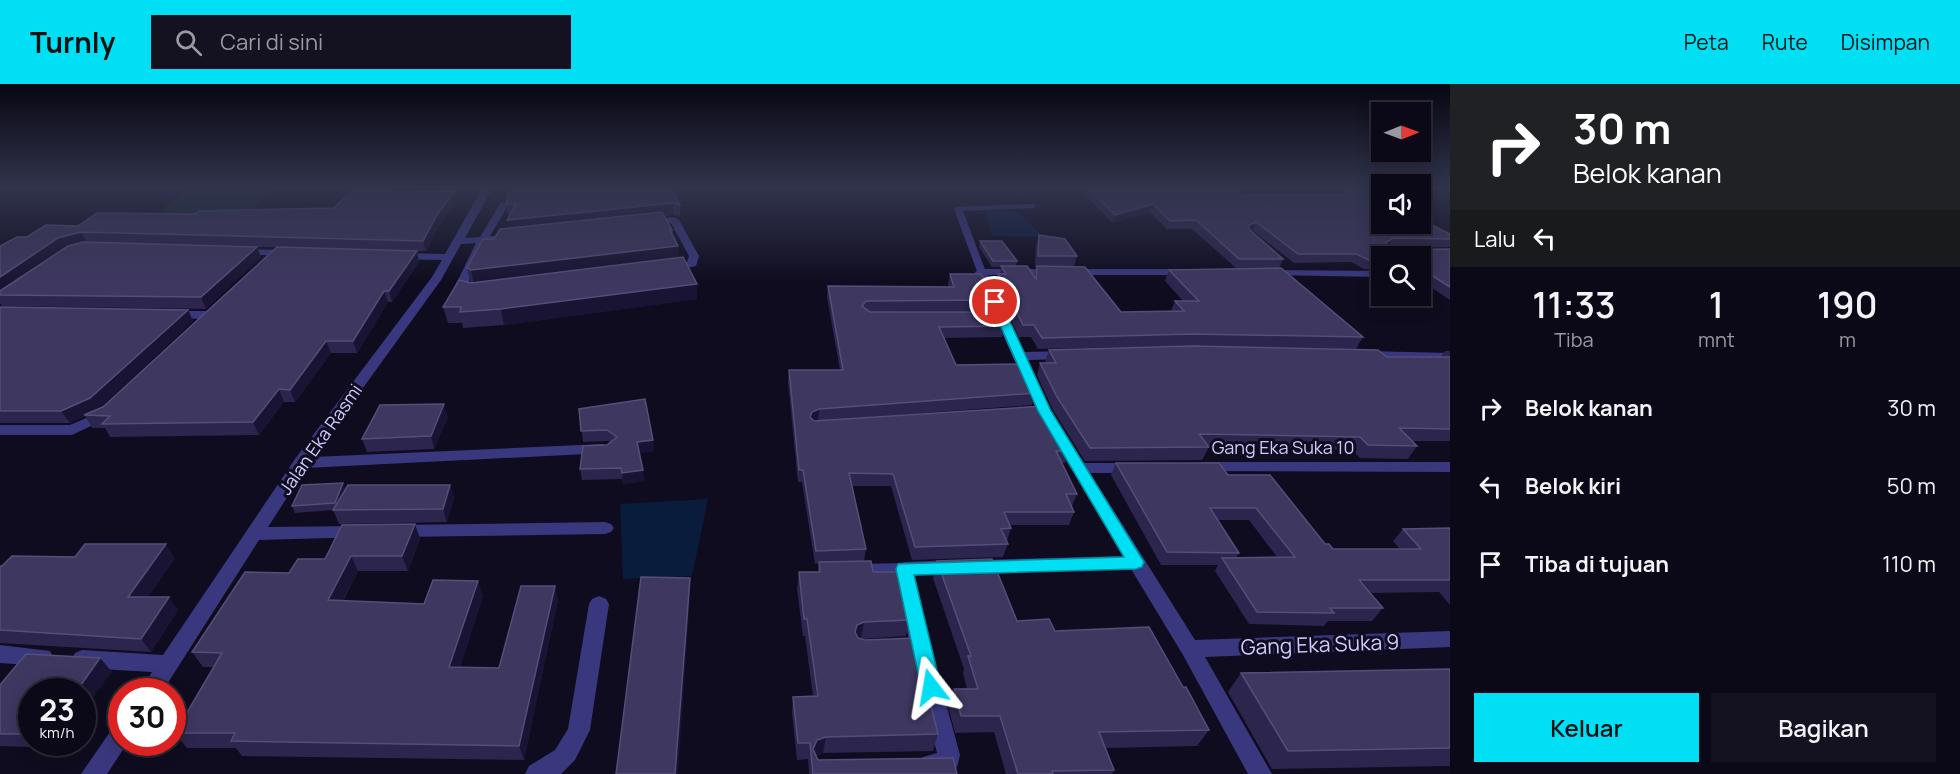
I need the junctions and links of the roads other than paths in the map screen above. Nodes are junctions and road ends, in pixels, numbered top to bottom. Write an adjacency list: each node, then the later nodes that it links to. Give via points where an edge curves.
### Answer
1 (471, 219): 7 (street, Jalan Eka Rasmi)
2 (495, 219): 6 (street)
3 (962, 219): 16 (lane)
4 (630, 225): 15 (street, via 674,220 694,256 693,261 688,266)
5 (517, 237): 6 (street)
6 (483, 240): 7 (street); 21 (street, via 461,286 466,291)
7 (460, 241): 12 (street, Jalan Eka Rasmi)
8 (229, 252): 9 (street)
9 (276, 253): 10 (street); 14 (street)
10 (300, 254)
11 (382, 256): 12 (street)
12 (450, 257): 31 (street, Jalan Eka Rasmi)
13 (1278, 258): 19 (street)
14 (260, 269)
15 (660, 270)
16 (981, 272): 17 (street); 26 (street, via 997,317)
17 (1195, 272)
18 (1251, 273): 19 (street)
19 (1295, 273): 20 (street)
20 (1371, 274)
21 (485, 291)
22 (164, 315): 23 (street, via 214,311)
23 (195, 330)
24 (1080, 354): 26 (street)
25 (1349, 354): 27 (street)
26 (1021, 356): 33 (street, via 1038,411)
27 (1450, 357)
28 (119, 403): 29 (street, via 72,430)
29 (0, 430)
30 (608, 448): 31 (street)
31 (301, 463): 37 (street, Jalan Eka Rasmi)
32 (1450, 467): 35 (street, Gang Eka Suka 10)
33 (1081, 468): 34 (street); 38 (street)
34 (1151, 468)
35 (1186, 468)
36 (605, 528): 37 (street)
37 (255, 534): 45 (street, Jalan Eka Rasmi)
38 (1136, 562): 39 (street); 43 (street)
39 (904, 569): 40 (lane); 48 (street, via 915,645 949,759 941,764)
40 (838, 570)
41 (599, 604): 50 (street, via 579,730 563,760)
42 (1450, 639): 43 (street, Gang Eka Suka 9)
43 (1190, 649): 51 (street)
44 (0, 654): 45 (street)
45 (169, 664): 46 (street, Jalan Eka Rasmi)
46 (160, 678)
47 (108, 753): 49 (street)
48 (912, 765)
49 (93, 774)
50 (537, 774)
51 (1260, 774)

